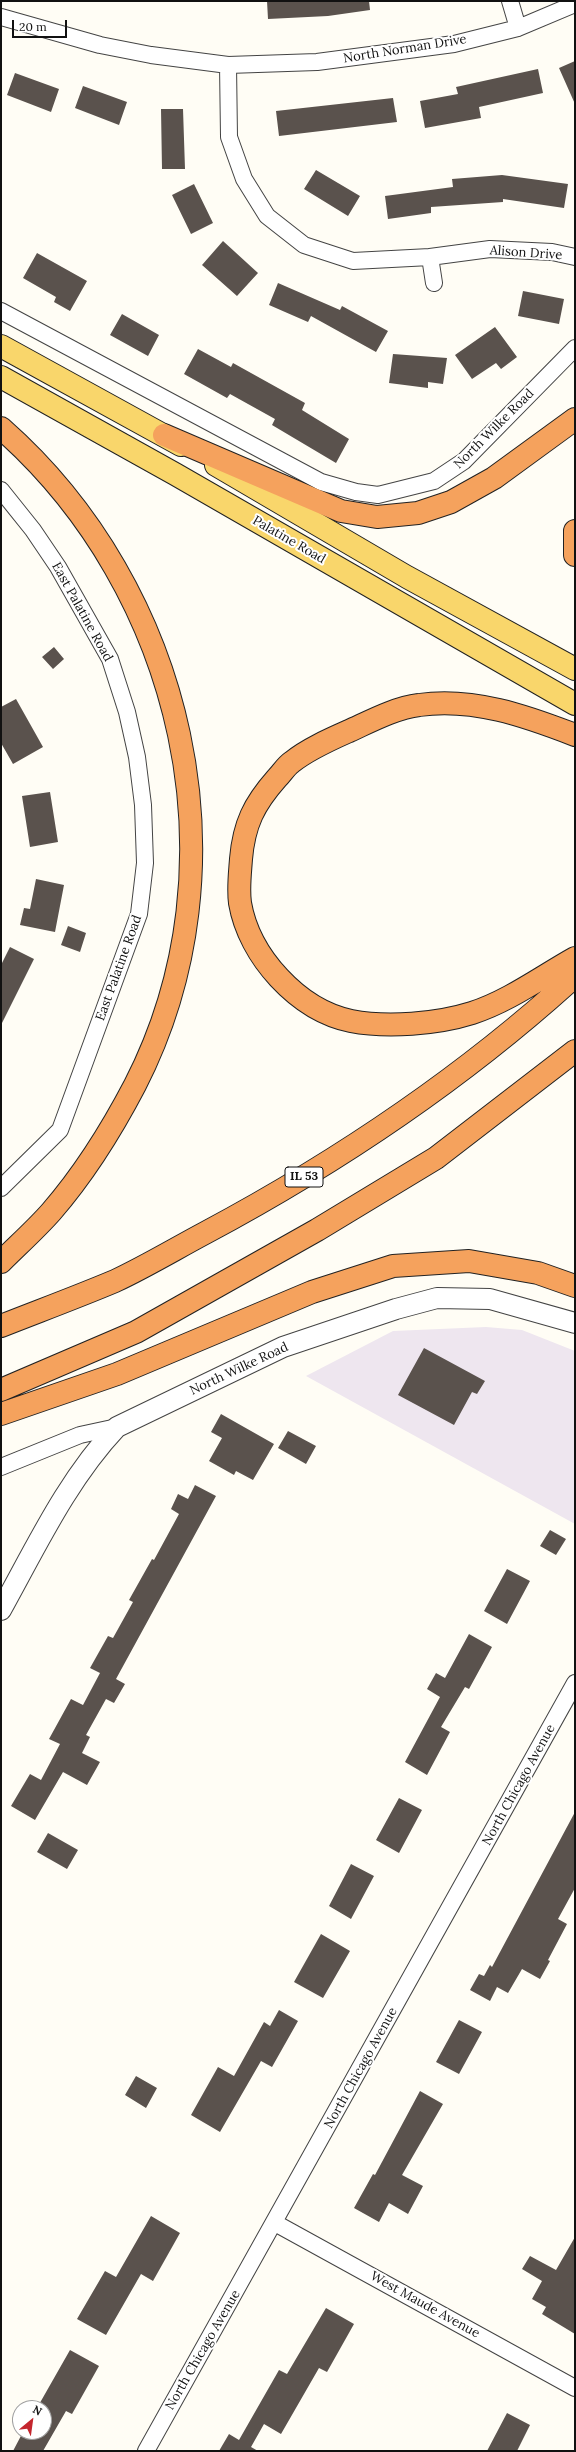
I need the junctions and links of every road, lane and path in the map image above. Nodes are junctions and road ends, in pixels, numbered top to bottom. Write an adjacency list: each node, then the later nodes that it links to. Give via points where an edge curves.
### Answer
1 (510, 1): 4 (street)
2 (575, 4): 4 (street, North Norman Drive)
3 (1, 17): 5 (street, North Norman Drive, via 100,45)
4 (518, 28): 5 (street, North Norman Drive, via 454,44 387,54 318,62)
5 (228, 65): 6 (street, Alison Drive, via 229,137 244,179 267,216 304,246 353,261)
6 (430, 257): 7 (street, Alison Drive, via 490,248 552,252); 8 (street)
7 (575, 257)
8 (434, 283)
9 (1, 311): 11 (street, North Wilke Road, via 321,482 378,495 434,481 450,472 483,443)
10 (1, 346): 15 (main road)
11 (575, 348)
12 (1, 377): 20 (main road, Palatine Road)
13 (575, 419): 15 (highway, via 494,478 451,502 418,513 377,517 341,511)
14 (1, 428): 26 (highway, via 50,475 77,509 100,541 136,604 172,704 190,808 191,853 190,898 182,949 167,1003 135,1085 88,1163 52,1212)
15 (164, 435): 19 (main road, via 406,577)
16 (1, 490): 25 (street, East Palatine Road, via 58,567 110,659 128,712 137,757 143,805 145,863 139,914 60,1130)
17 (575, 531): 18 (highway)
18 (575, 554)
19 (575, 669)
20 (575, 704)
21 (575, 735): 22 (highway, via 536,720 499,710 454,703 417,705 373,720 331,739 292,762 254,807 246,829 240,874 240,903 248,927 274,973 295,993 323,1011 350,1020 393,1024 470,1014 504,1001)
22 (575, 958)
23 (575, 976): 29 (highway, IL 53, via 467,1068 277,1194 116,1280)
24 (575, 1051): 30 (highway, via 436,1158 317,1230 136,1332)
25 (1, 1188)
26 (1, 1262)
27 (575, 1286): 31 (highway, via 538,1273 469,1261 393,1266 312,1292 117,1374)
28 (575, 1323): 32 (street, North Wilke Road, via 490,1299 438,1298 396,1309 284,1347)
29 (1, 1326)
30 (1, 1390)
31 (1, 1414)
32 (117, 1427): 33 (street, via 80,1435); 34 (street, North Wilke Road, via 96,1448 74,1481)
33 (1, 1467)
34 (1, 1610)
35 (575, 1683): 36 (street, North Chicago Avenue)
36 (275, 2223): 37 (street, West Maude Avenue); 38 (street, North Chicago Avenue)
37 (575, 2388)
38 (146, 2451)

